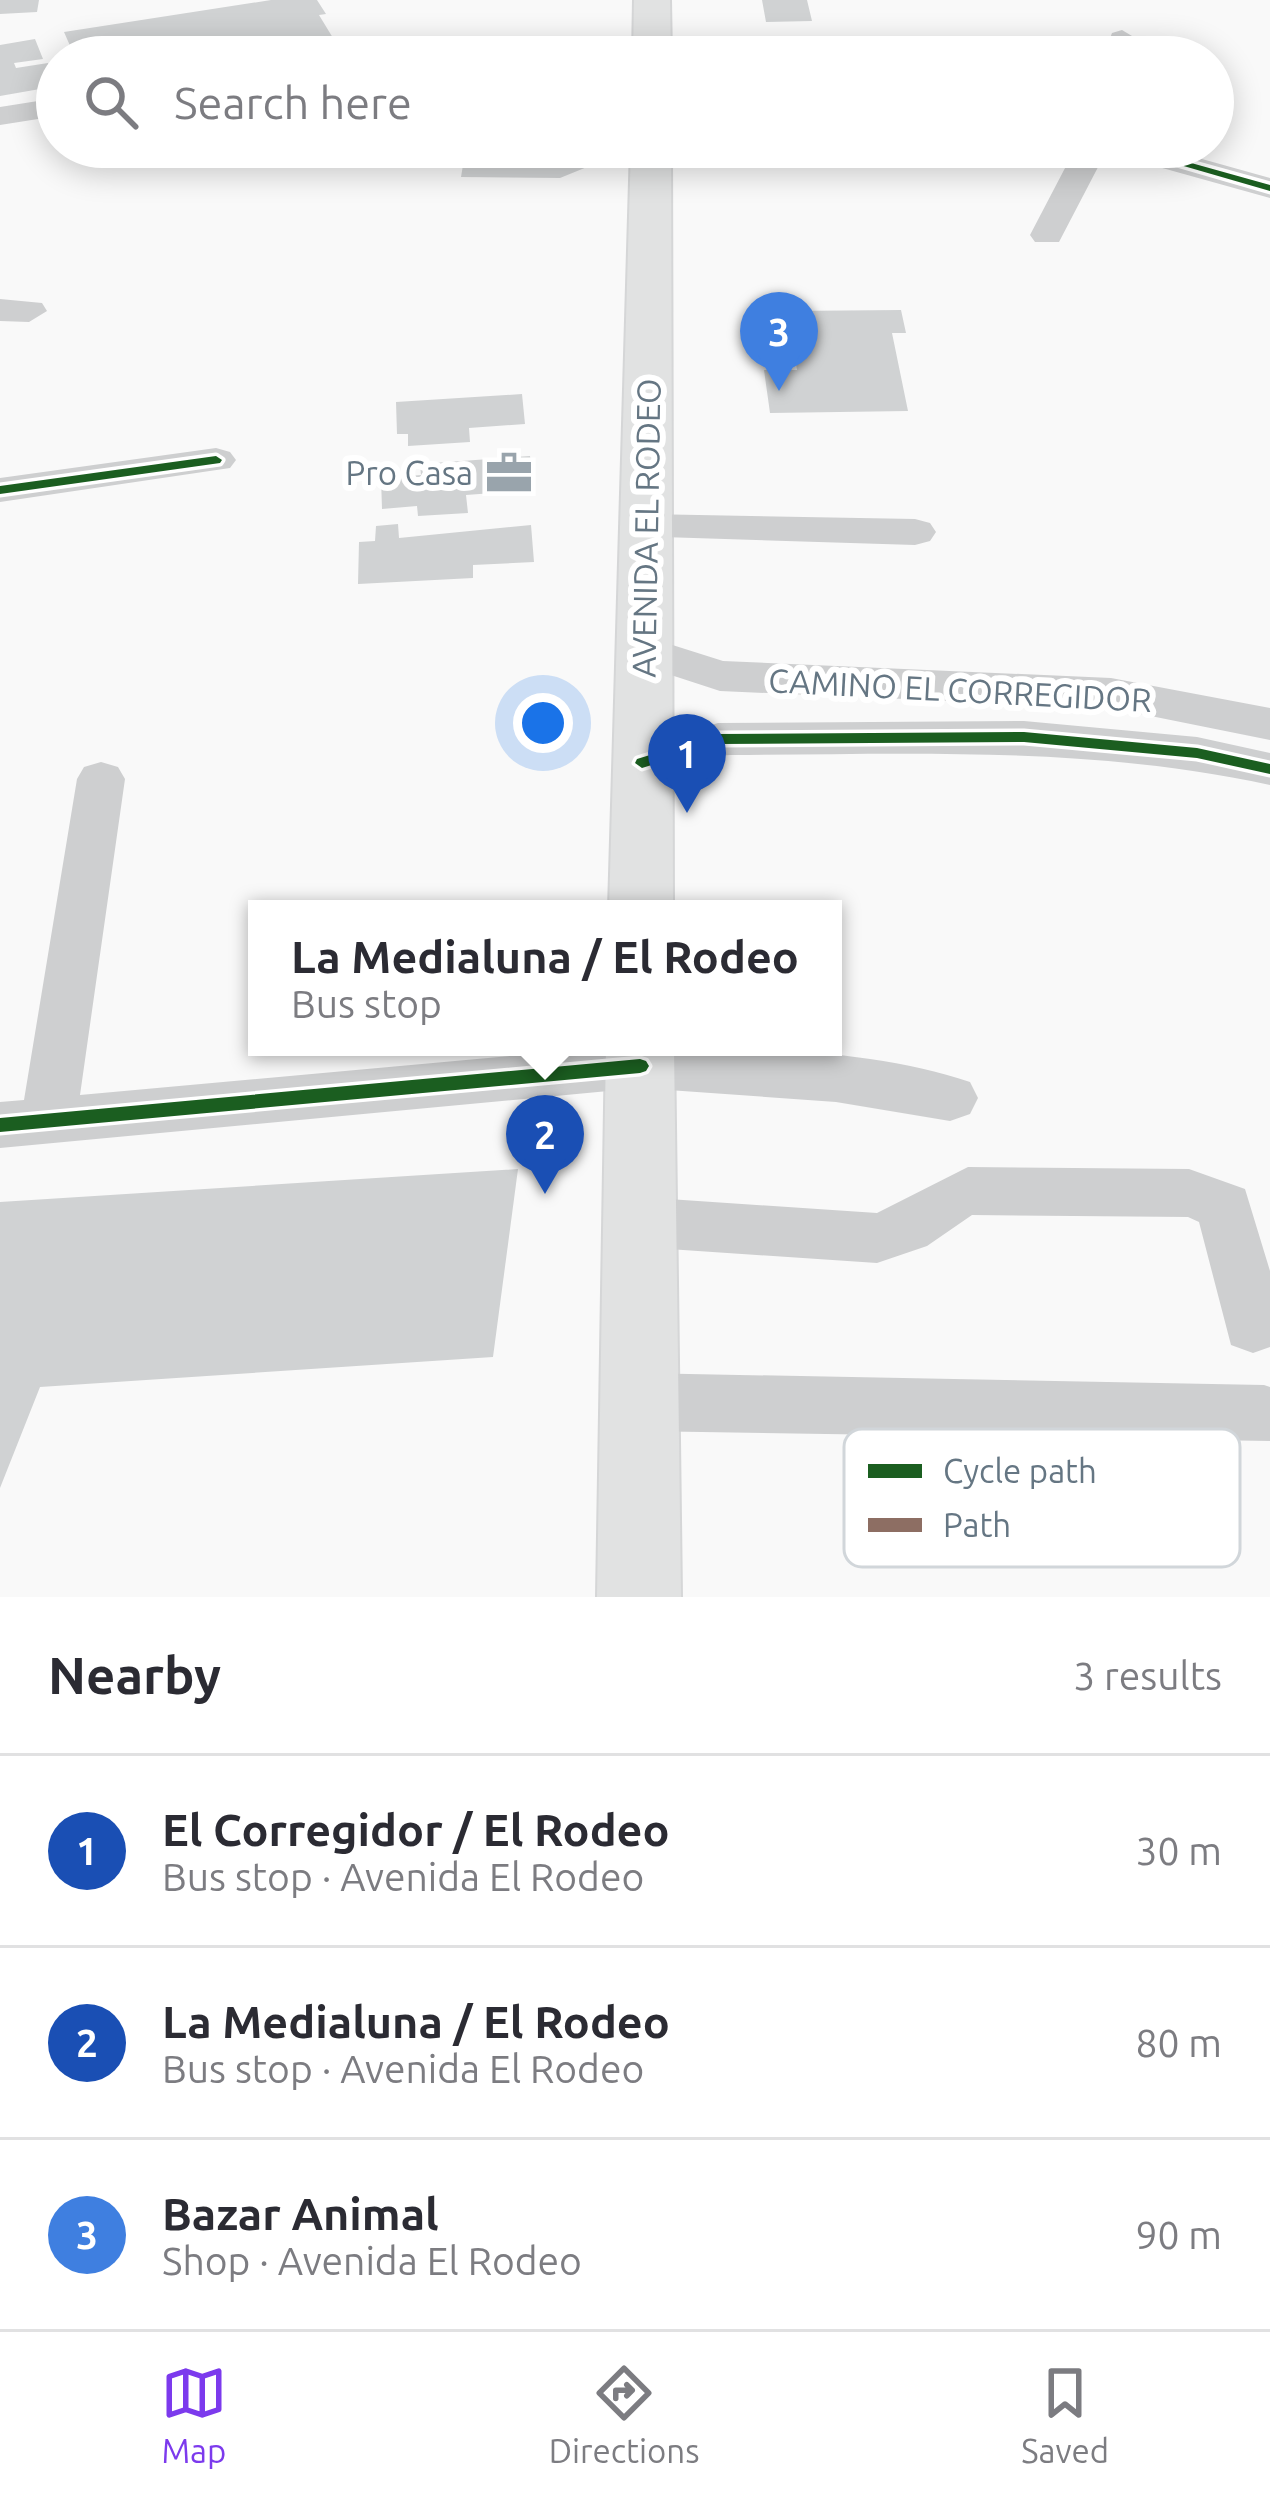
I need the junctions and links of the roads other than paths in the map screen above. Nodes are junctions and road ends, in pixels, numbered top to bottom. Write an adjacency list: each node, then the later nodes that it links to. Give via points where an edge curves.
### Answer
1 (652, 0): 2 (main road)
2 (652, 36)
3 (36, 110): 4 (street)
4 (0, 116)
5 (651, 168): 12 (main road, AVENIDA EL RODEO)
6 (1081, 168): 9 (street)
7 (1198, 168): 8 (street)
8 (1270, 188)
9 (1047, 235)
10 (216, 460): 11 (street)
11 (0, 490)
12 (646, 527): 13 (street); 14 (main road, AVENIDA EL RODEO)
13 (915, 532)
14 (644, 651): 15 (street, CAMINO EL CORREGIDOR); 18 (main road, AVENIDA EL RODEO)
15 (720, 676): 16 (street, CAMINO EL CORREGIDOR, via 1112,693); 17 (street, CAMINO EL CORREGIDOR, via 747,708)
16 (1270, 724)
17 (718, 740): 18 (street, CAMINO EL CORREGIDOR); 19 (street, CAMINO EL CORREGIDOR, via 1024,737 1197,753)
18 (641, 763): 21 (main road, AVENIDA EL RODEO)
19 (1270, 769)
20 (100, 778): 24 (street)
21 (640, 900)
22 (640, 1056): 23 (street); 24 (street); 25 (main road)
23 (950, 1098)
24 (24, 1122)
25 (639, 1222): 26 (street, via 877,1238 911,1231 968,1191 1190,1193 1226,1206); 27 (main road)
26 (1253, 1326)
27 (639, 1402): 28 (street); 29 (main road)
28 (1264, 1414)
29 (639, 1597)

